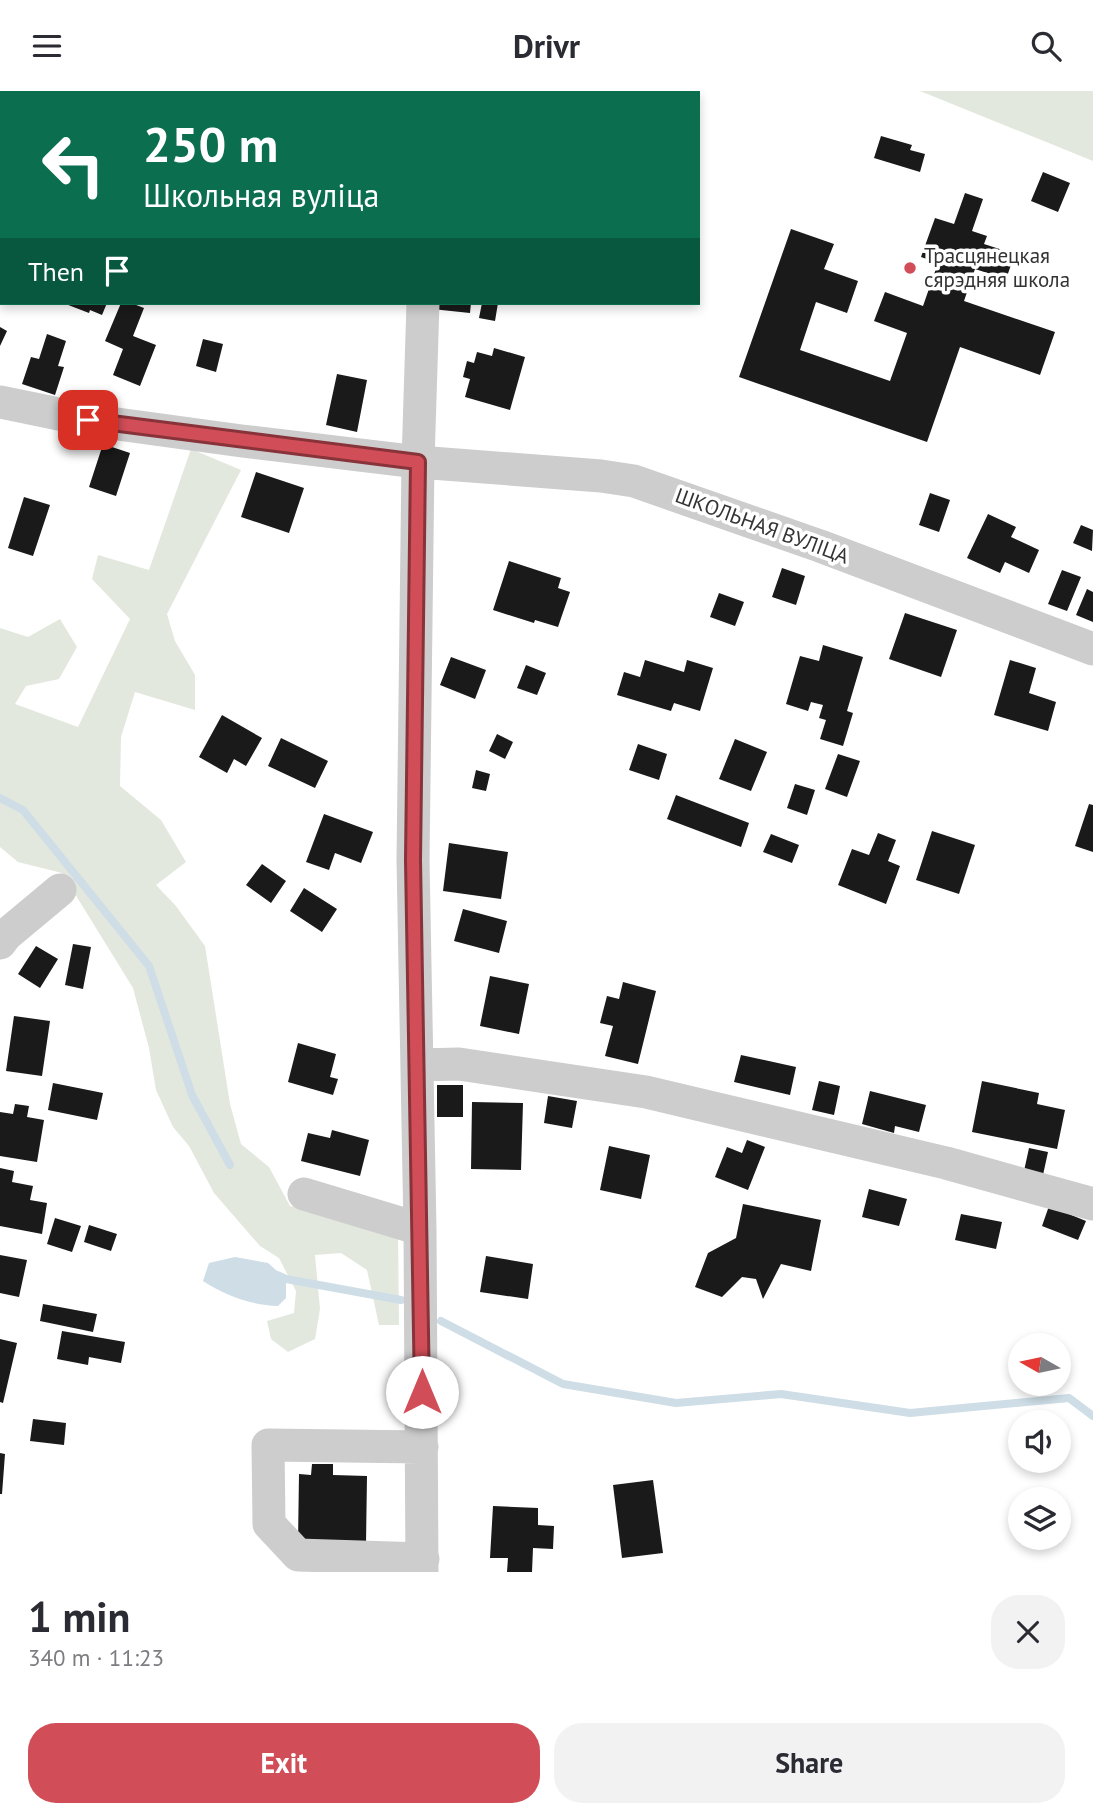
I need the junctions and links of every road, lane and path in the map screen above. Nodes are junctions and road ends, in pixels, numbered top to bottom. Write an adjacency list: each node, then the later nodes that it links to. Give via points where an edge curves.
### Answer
1 (423, 305): 3 (street)
2 (0, 403): 3 (street, ШКОЛЬНАЯ ВУЛІЦА, via 88,420)
3 (418, 462): 4 (street, ШКОЛЬНАЯ ВУЛІЦА, via 634,481 820,545); 7 (street, via 413,860)
4 (1093, 649)
5 (60, 890): 6 (street)
6 (0, 943)
7 (418, 1065): 9 (street, via 459,1064 646,1092 946,1163); 10 (street)
8 (304, 1194): 10 (street)
9 (1093, 1204)
10 (421, 1229): 11 (street)
11 (422, 1447): 12 (street); 12 (street, via 268,1445 269,1524 298,1555)
12 (423, 1566)

